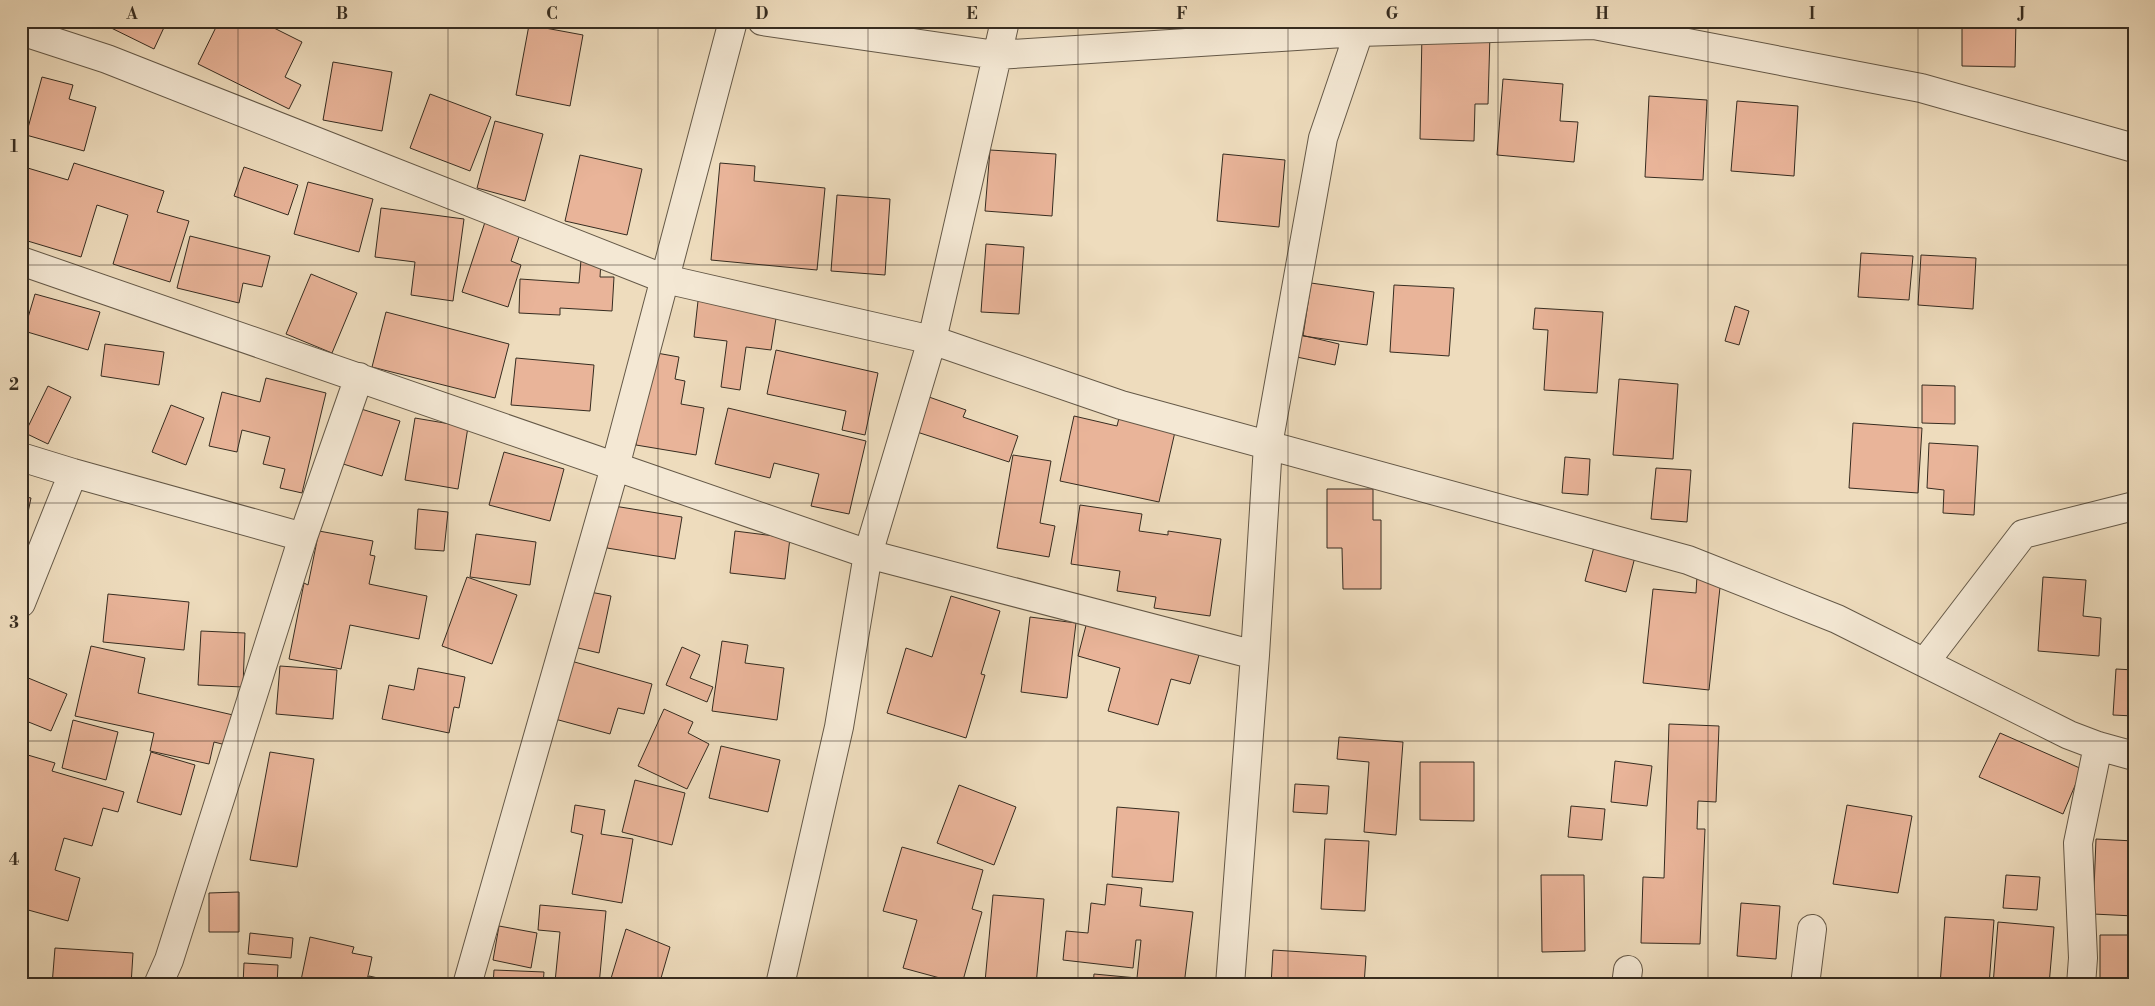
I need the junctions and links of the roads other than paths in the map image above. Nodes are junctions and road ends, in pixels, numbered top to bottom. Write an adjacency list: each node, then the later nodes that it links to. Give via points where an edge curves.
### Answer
1 (733, 21): 10 (street)
2 (762, 21): 7 (street)
3 (1005, 21): 7 (street)
4 (1546, 24): 5 (street); 8 (street, via 1594,26 1922,88)
5 (1363, 27): 7 (street); 13 (street, via 1322,138)
6 (21, 31): 10 (street, via 107,59)
7 (996, 55): 11 (street)
8 (2134, 148)
9 (21, 261): 12 (street)
10 (665, 279): 11 (street); 15 (street)
11 (932, 340): 13 (street, via 1121,405); 19 (street)
12 (359, 377): 15 (street); 18 (street)
13 (1268, 445): 21 (street); 22 (street, via 1688,560 1837,619)
14 (21, 456): 16 (street)
15 (615, 467): 19 (street); 27 (street)
16 (72, 473): 18 (street); 20 (street)
17 (2134, 506): 22 (street, via 2023,534)
18 (303, 537): 26 (street, via 169,960)
19 (868, 554): 21 (street); 28 (street, via 839,727)
20 (21, 603)
21 (1255, 654): 29 (street)
22 (1925, 662): 23 (street)
23 (2098, 746): 24 (street); 31 (street, via 2078,843 2083,958)
24 (2134, 756)
25 (1812, 928): 30 (street)
26 (158, 985)
27 (467, 985)
28 (780, 985)
29 (1230, 985)
30 (1805, 985)
31 (2081, 985)

